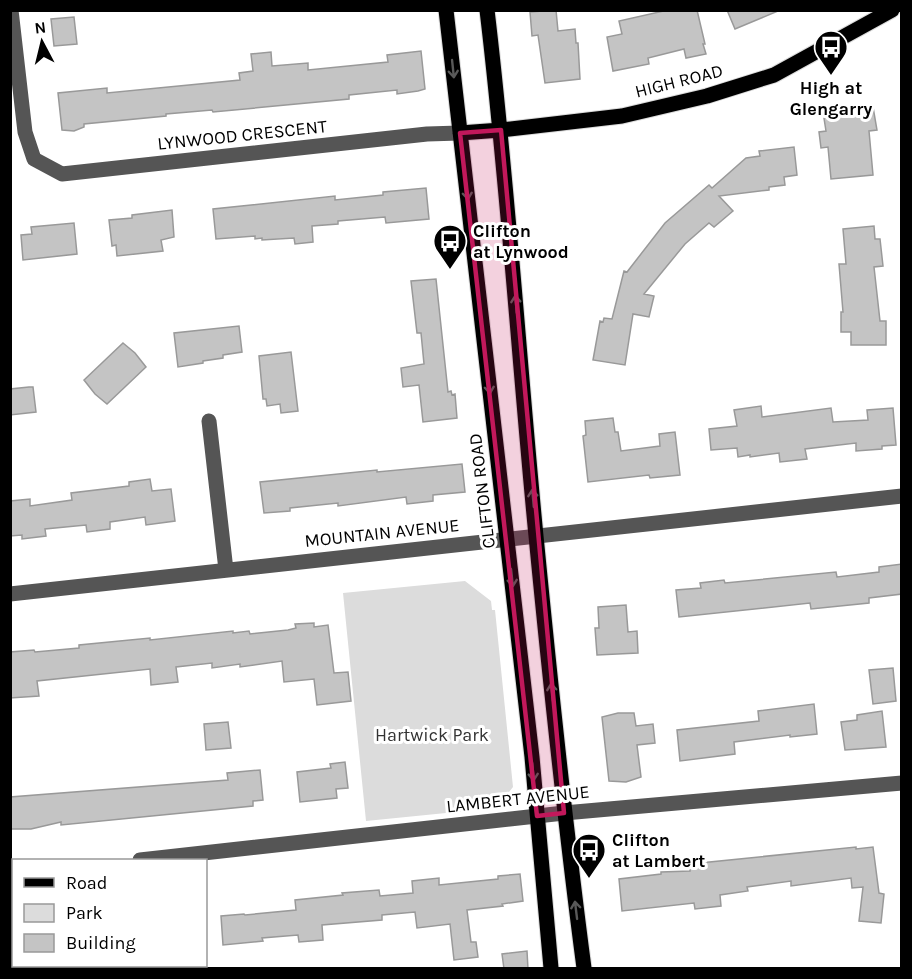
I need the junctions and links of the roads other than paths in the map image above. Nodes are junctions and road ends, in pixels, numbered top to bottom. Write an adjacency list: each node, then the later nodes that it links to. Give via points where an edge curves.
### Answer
1 (11, 10): 6 (street, LYNWOOD CRESCENT, via 26,132 34,159 62,174)
2 (446, 10): 6 (main road, CLIFTON ROAD, one-way to 6)
3 (487, 10): 5 (main road)
4 (892, 10): 5 (main road, HIGH ROAD, via 774,75 707,96 622,116)
5 (501, 130): 6 (main road, HIGH ROAD); 9 (main road, one-way to 5)
6 (459, 133): 10 (main road, CLIFTON ROAD, one-way to 10)
7 (209, 421): 11 (street)
8 (902, 496): 9 (street, MOUNTAIN AVENUE)
9 (536, 536): 10 (street, MOUNTAIN AVENUE); 14 (main road, one-way to 9)
10 (507, 539): 11 (street, MOUNTAIN AVENUE); 15 (main road, CLIFTON ROAD, one-way to 15)
11 (226, 570): 12 (street, MOUNTAIN AVENUE)
12 (10, 594)
13 (902, 783): 14 (street, LAMBERT AVENUE)
14 (564, 813): 15 (street, LAMBERT AVENUE); 18 (main road, one-way to 14)
15 (537, 816): 16 (street, LAMBERT AVENUE); 17 (main road, CLIFTON ROAD)
16 (158, 859)
17 (552, 969)
18 (584, 969)

